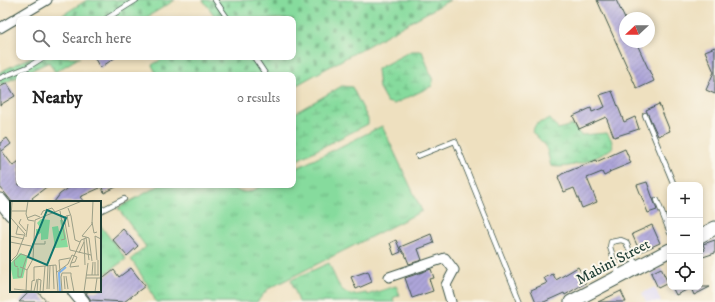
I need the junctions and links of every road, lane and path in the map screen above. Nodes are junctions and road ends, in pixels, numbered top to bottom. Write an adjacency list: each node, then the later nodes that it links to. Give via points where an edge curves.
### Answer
1 (47, 0): 4 (street)
2 (136, 0): 5 (lane)
3 (215, 0): 6 (lane)
4 (20, 16)
5 (111, 16)
6 (226, 16)
7 (16, 18): 8 (street)
8 (0, 28)
9 (39, 60): 12 (lane)
10 (256, 60): 11 (lane)
11 (264, 72)
12 (0, 78)
13 (645, 115): 15 (lane)
14 (418, 156): 31 (lane, via 455,141)
15 (673, 182)
16 (124, 199): 19 (lane)
17 (0, 200): 20 (main road)
18 (657, 200): 21 (lane)
19 (101, 210)
20 (10, 213)
21 (667, 225)
22 (715, 228): 23 (main road)
23 (703, 234)
24 (667, 252): 25 (main road, Mabini Street)
25 (637, 268): 27 (main road, Mabini Street); 27 (lane, via 626,242 611,242 610,247)
26 (389, 277): 30 (street, via 445,258 454,270 446,285)
27 (619, 277): 32 (main road, Mabini Street)
28 (75, 292): 29 (main road)
29 (83, 302)
30 (451, 302)
31 (520, 302)
32 (571, 302)

